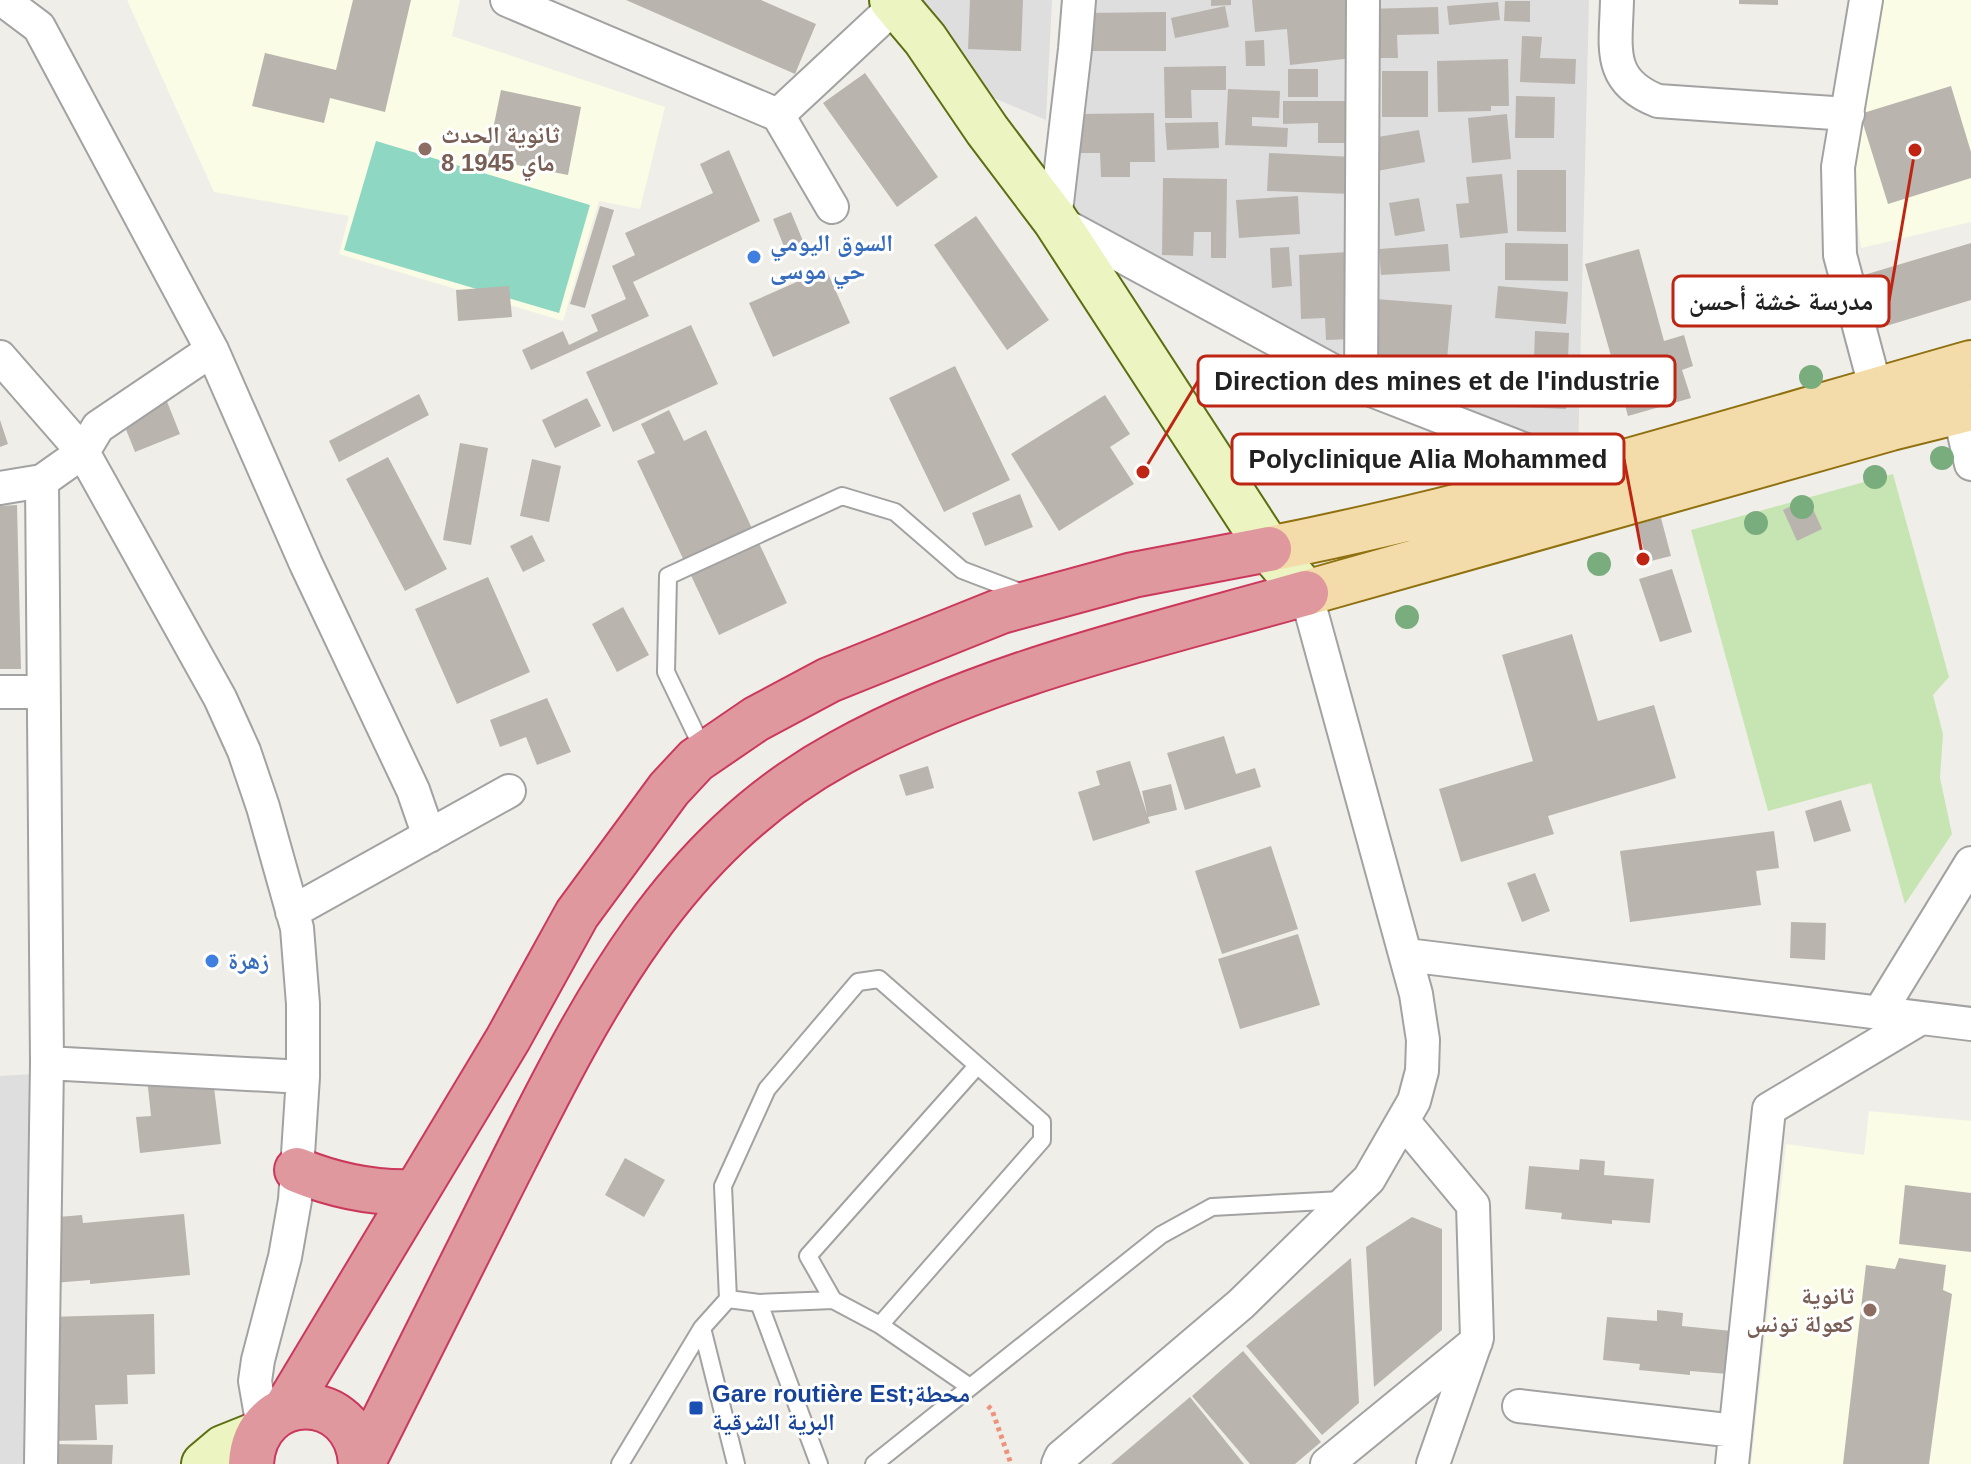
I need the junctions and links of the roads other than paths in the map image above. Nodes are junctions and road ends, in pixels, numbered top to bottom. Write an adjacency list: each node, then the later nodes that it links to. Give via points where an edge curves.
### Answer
1 (3, 0): 12 (street, via 39,27)
2 (507, 0): 9 (street)
3 (1079, 0): 11 (street)
4 (1363, 0): 15 (street)
5 (1617, 0): 8 (street, via 1619,67 1637,93 1658,101)
6 (1866, 0): 8 (street)
7 (894, 2): 9 (street); 11 (main road)
8 (1848, 114): 16 (street, via 1838,167 1840,255)
9 (778, 115): 10 (street)
10 (832, 207)
11 (1055, 220): 15 (street); 23 (main road)
12 (212, 350): 18 (street, via 98,427); 30 (street, via 413,790)
13 (0, 357): 18 (street)
14 (1971, 363): 16 (main road)
15 (1361, 386): 20 (street)
16 (1876, 390): 20 (main road)
17 (1965, 410): 19 (street); 24 (main road)
18 (83, 452): 21 (street); 32 (street, via 220,698 263,807)
19 (1971, 464)
20 (1585, 473): 23 (main road)
21 (42, 481): 22 (street); 27 (street)
22 (0, 488)
23 (1269, 549): 24 (main road); 25 (highway)
24 (1306, 593): 33 (street); 58 (highway, via 1085,655 910,719 838,753 737,824 665,902 604,992 557,1074)
25 (1038, 599): 28 (highway, via 829,680); 28 (lane, via 962,570 895,512 842,496 741,542 668,576 666,672)
26 (0, 692): 27 (street)
27 (43, 692): 37 (street)
28 (705, 753): 42 (highway, via 669,789 577,914)
29 (509, 791): 30 (street)
30 (429, 836): 32 (street)
31 (1971, 863): 34 (street)
32 (292, 912): 39 (street, via 303,1004)
33 (1407, 955): 34 (street); 40 (street, via 1423,1040 1422,1071)
34 (1879, 1013): 35 (street)
35 (1921, 1018): 36 (street); 54 (street, via 1769,1109)
36 (1971, 1024)
37 (47, 1063): 39 (street); 56 (street)
38 (977, 1066): 46 (lane, via 879,979 858,982 767,1089 723,1186); 47 (lane, via 808,1256); 49 (lane, via 1042,1122 1042,1140)
39 (303, 1077): 41 (street)
40 (1404, 1122): 43 (street, via 1369,1179); 51 (street, via 1473,1205)
41 (297, 1170): 42 (highway, via 367,1191); 55 (street, via 293,1218 255,1381)
42 (416, 1192): 55 (highway)
43 (1348, 1200): 44 (lane); 45 (street)
44 (1301, 1202): 45 (lane); 52 (lane, via 1212,1207 1186,1221 1161,1235)
45 (1307, 1239): 63 (street)
46 (728, 1299): 48 (lane); 50 (lane)
47 (833, 1300): 48 (lane); 49 (lane)
48 (759, 1303): 61 (lane)
49 (880, 1325): 52 (lane)
50 (702, 1328): 59 (lane); 60 (lane)
51 (1476, 1342): 64 (street); 65 (street)
52 (970, 1387): 62 (lane)
53 (1519, 1406): 54 (street)
54 (1735, 1431): 66 (street)
55 (264, 1434): 57 (main road, via 223,1448); 58 (highway, via 301,1406 317,1407 345,1422 355,1435)
56 (41, 1464)
57 (204, 1464)
58 (362, 1464)
59 (620, 1464)
60 (736, 1464)
61 (819, 1464)
62 (874, 1464)
63 (1058, 1464)
64 (1327, 1464)
65 (1433, 1464)
66 (1732, 1464)

